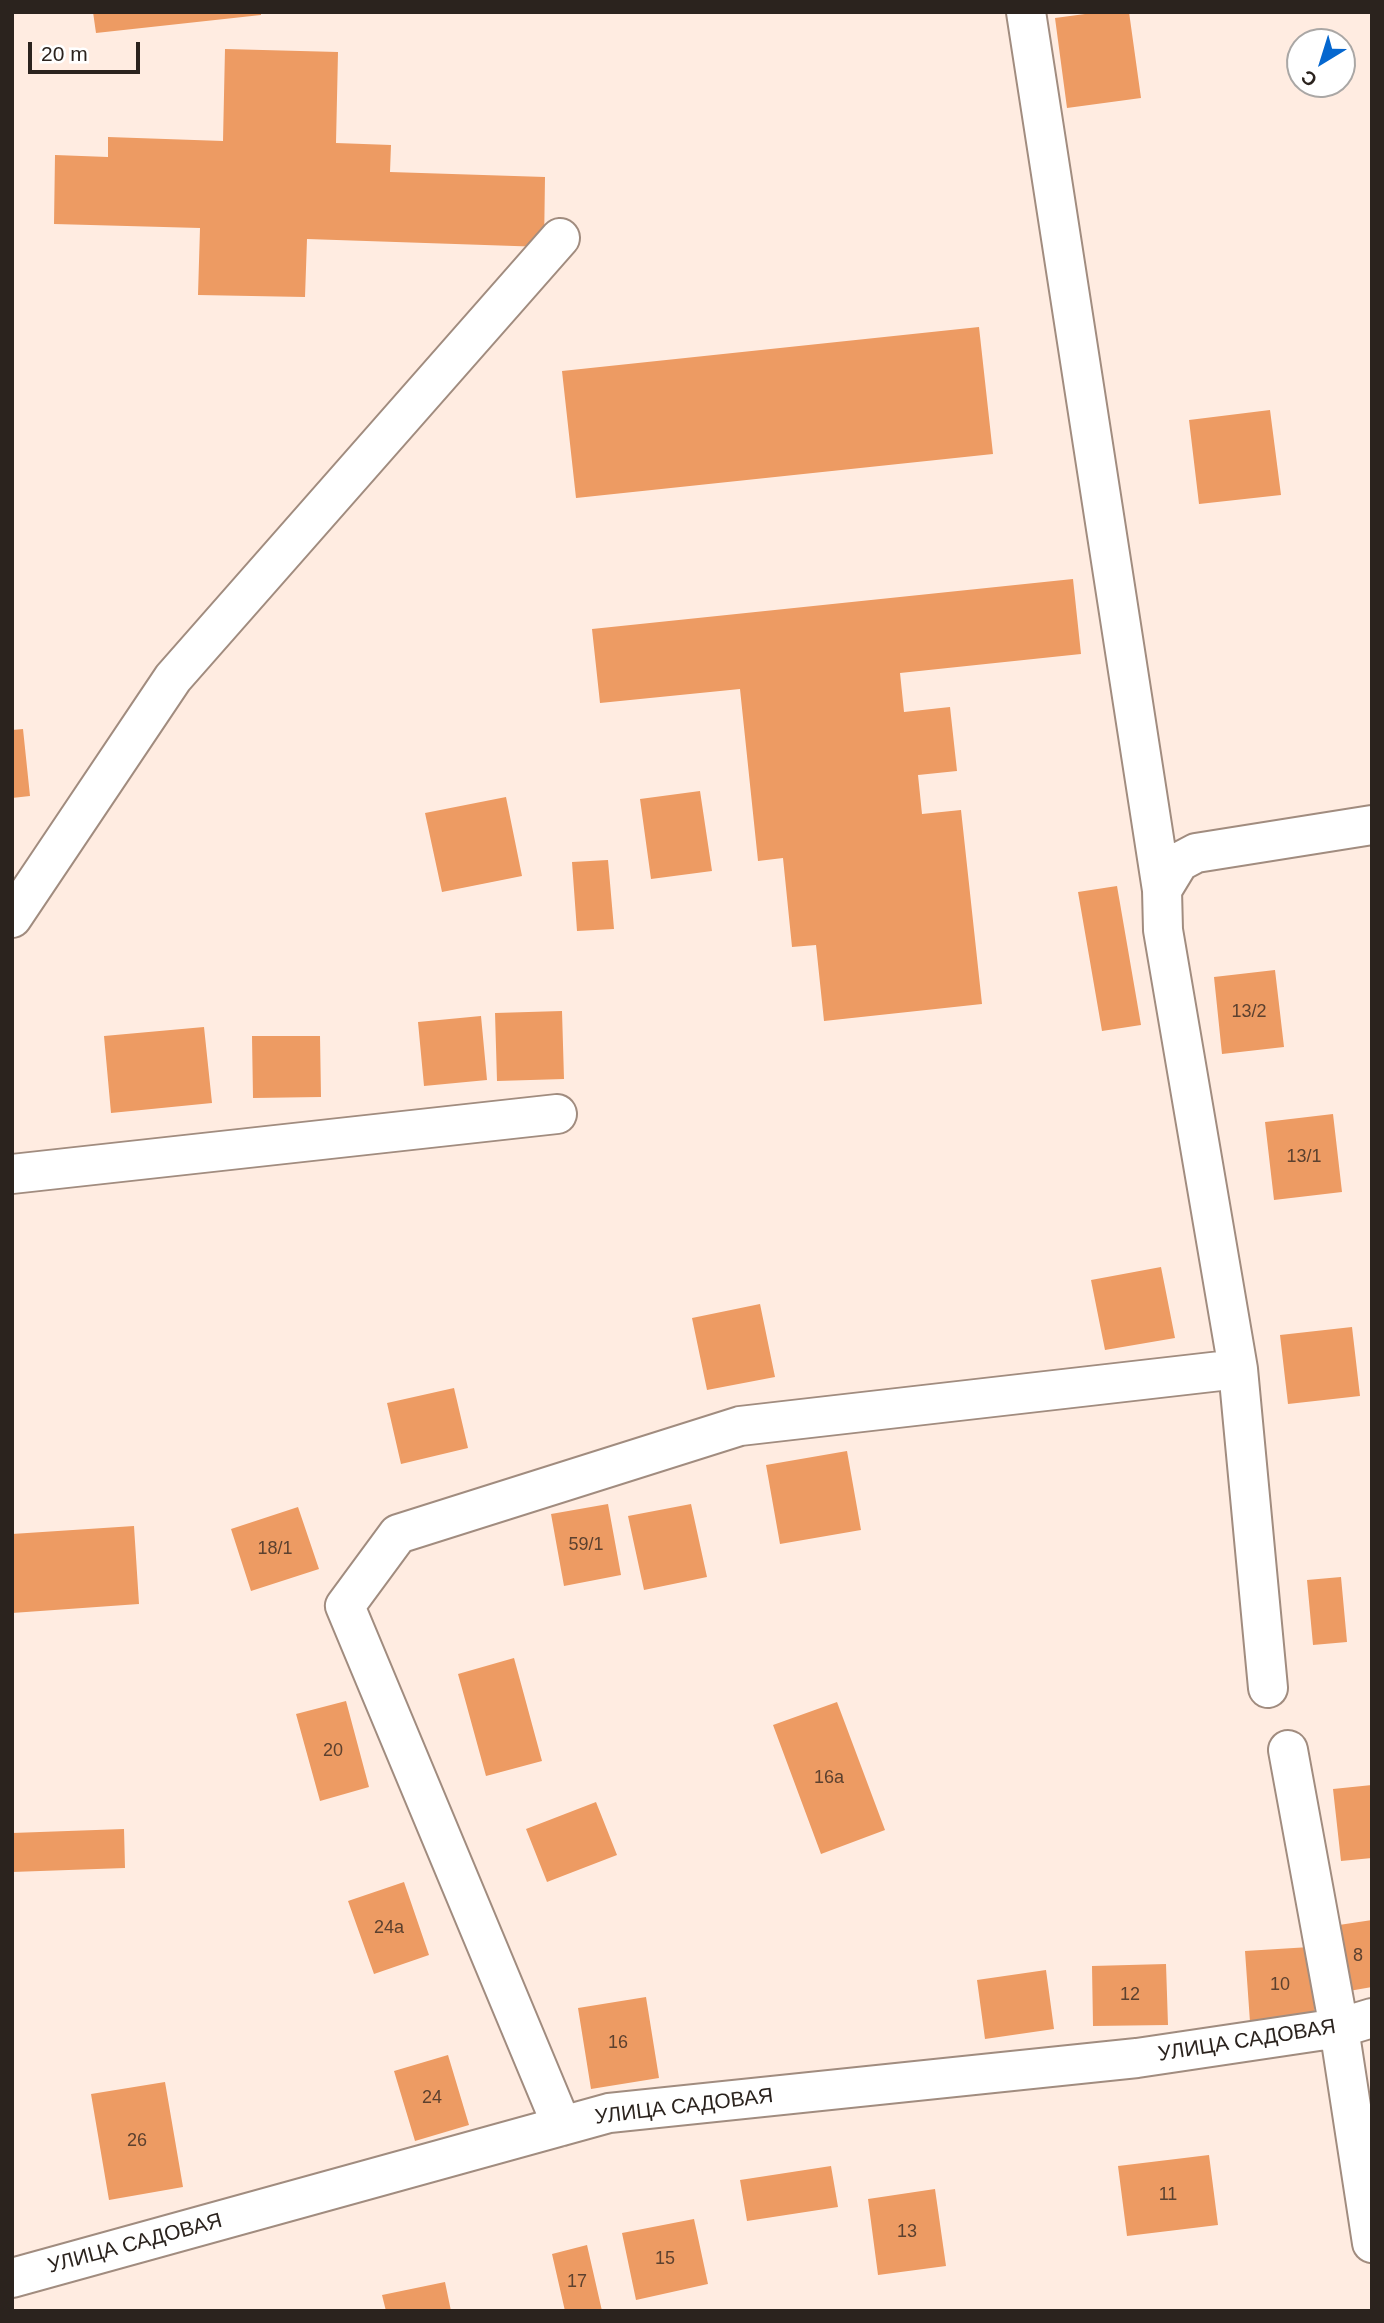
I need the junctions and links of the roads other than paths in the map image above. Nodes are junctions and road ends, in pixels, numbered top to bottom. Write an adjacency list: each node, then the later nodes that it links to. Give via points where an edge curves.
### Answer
1 (1026, 12): 4 (street)
2 (560, 238): 5 (street, via 173,678)
3 (1372, 825): 4 (street, via 1196,853 1179,862)
4 (1162, 890): 8 (street, via 1163,930)
5 (12, 918)
6 (557, 1114): 7 (street)
7 (12, 1174)
8 (1238, 1369): 9 (street); 12 (street, via 740,1426 398,1534 345,1606)
9 (1268, 1688)
10 (1288, 1750): 11 (street)
11 (1355, 2023): 12 (street, УЛИЦА САДОВАЯ, via 1137,2058 609,2113); 13 (street)
12 (562, 2126): 14 (street, УЛИЦА САДОВАЯ)
13 (1372, 2243)
14 (12, 2278)

